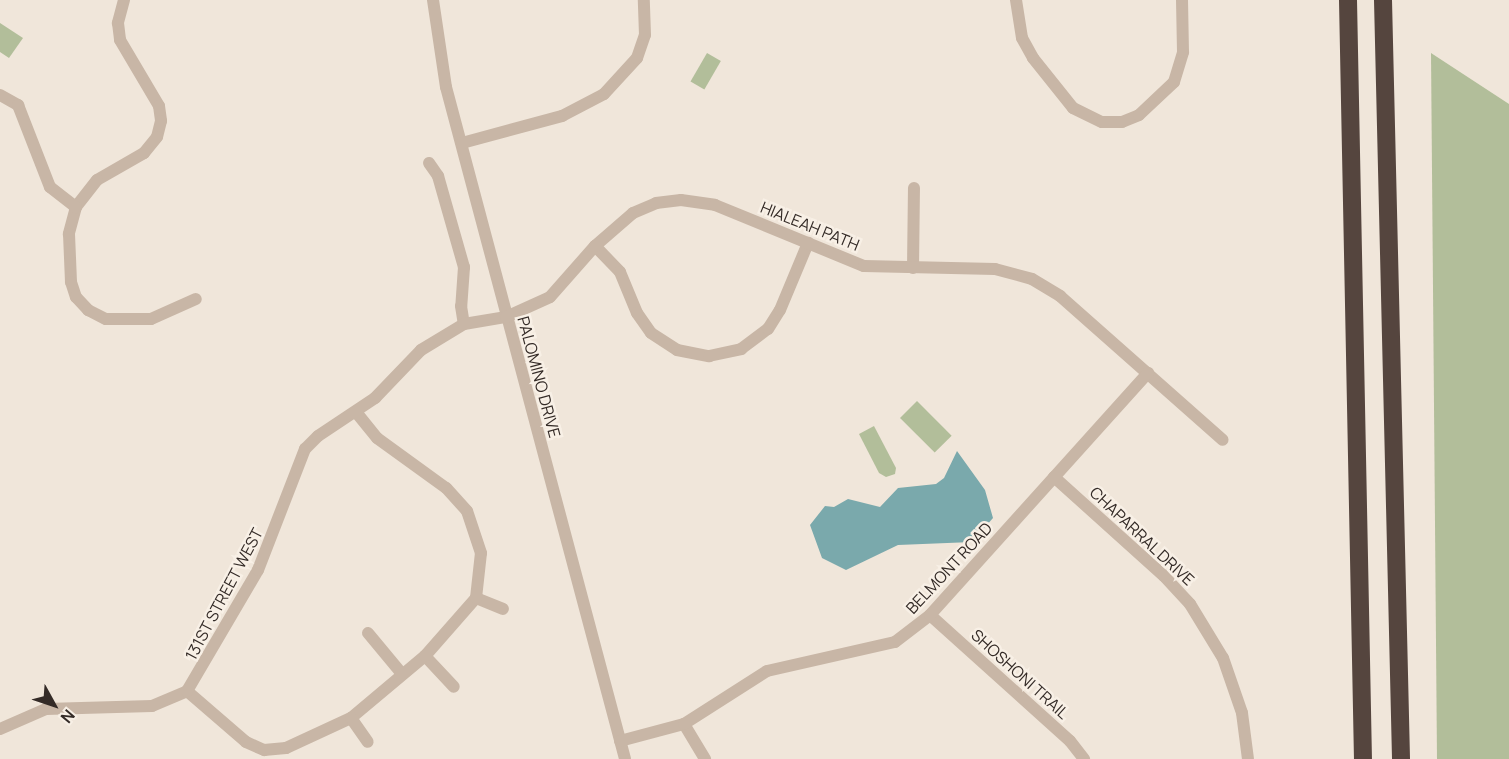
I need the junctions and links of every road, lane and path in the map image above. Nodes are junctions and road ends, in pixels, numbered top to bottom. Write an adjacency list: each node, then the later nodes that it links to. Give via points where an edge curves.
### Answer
1 (124, 0): 12 (street, via 118,23 120,40 159,106 158,137 144,153 97,180)
2 (433, 0): 9 (street, PALOMINO DRIVE, via 446,87)
3 (644, 0): 9 (street, via 645,35 637,58 604,94 562,116)
4 (1016, 0): 5 (street, via 1022,38 1073,108 1102,122 1122,122 1139,115 1174,82 1183,51)
5 (1182, 0)
6 (1348, 0): 40 (highway)
7 (1383, 0): 41 (highway)
8 (0, 95): 12 (street, via 18,105 50,187)
9 (462, 143): 17 (street, PALOMINO DRIVE)
10 (429, 164): 18 (street, via 438,176 464,267)
11 (914, 188): 15 (street)
12 (76, 207): 16 (street, via 69,234 71,282 76,297 88,310 106,319 151,320)
13 (808, 243): 14 (street, HIALEAH PATH, via 715,206 681,200 656,203 633,213); 14 (street, via 780,310 768,328 741,349 709,356 677,350 651,333 636,313 620,272); 15 (street, HIALEAH PATH, via 864,266)
14 (595, 246): 17 (street, HIALEAH PATH, via 550,297)
15 (913, 268): 19 (street, HIALEAH PATH, via 994,269 1032,279 1060,296)
16 (196, 299)
17 (506, 317): 18 (street, 131ST STREET WEST); 34 (street, PALOMINO DRIVE)
18 (464, 324): 20 (street, 131ST STREET WEST, via 421,350)
19 (1148, 373): 21 (street, HIALEAH PATH); 22 (street, BELMONT ROAD)
20 (357, 413): 23 (street, via 377,438 446,488 467,511 481,553); 30 (street, 131ST STREET WEST, via 318,436 305,449 258,570)
21 (1223, 440)
22 (1054, 477): 25 (street, BELMONT ROAD); 39 (street, CHAPARRAL DRIVE, via 1190,604 1223,658 1242,713)
23 (476, 598): 24 (street); 27 (street)
24 (503, 609)
25 (930, 615): 32 (street, BELMONT ROAD, via 895,642 767,671); 38 (street, SHOSHONI TRAIL, via 1070,741)
26 (368, 633): 28 (street)
27 (425, 656): 28 (street); 29 (street)
28 (402, 674): 31 (street)
29 (454, 687)
30 (187, 692): 31 (street, via 246,742 264,750 286,748); 33 (street, via 152,706 46,709 19,717)
31 (351, 718): 35 (street)
32 (684, 724): 34 (street, BELMONT ROAD); 37 (street)
33 (0, 729)
34 (620, 741): 36 (street, PALOMINO DRIVE)
35 (368, 742)
36 (625, 759)
37 (705, 759)
38 (1084, 759)
39 (1248, 759)
40 (1364, 759)
41 (1401, 759)

